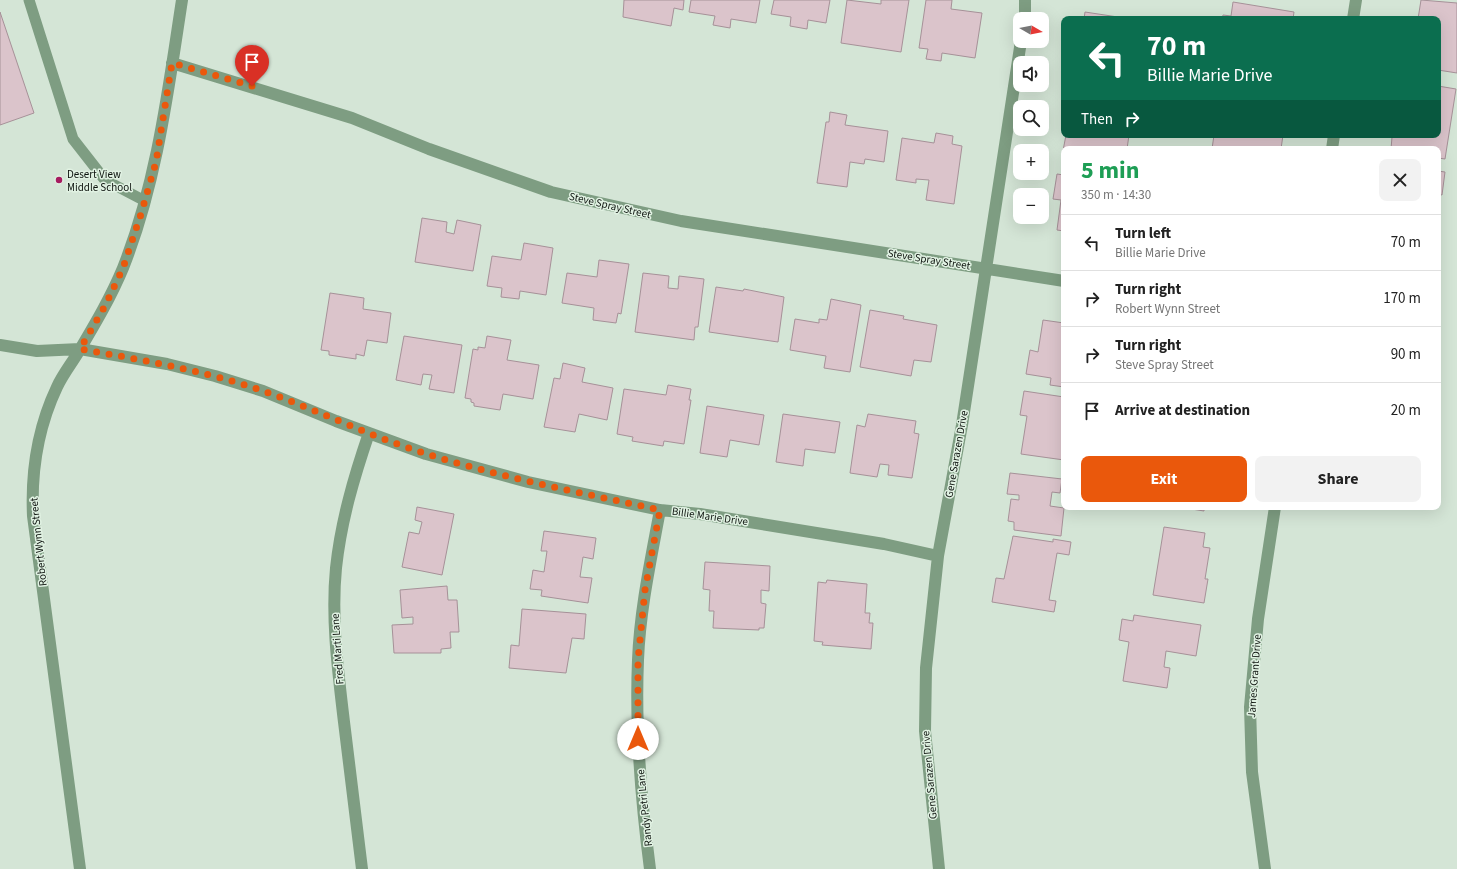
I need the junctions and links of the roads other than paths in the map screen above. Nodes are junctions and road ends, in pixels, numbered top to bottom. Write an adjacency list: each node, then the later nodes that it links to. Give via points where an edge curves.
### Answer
1 (29, 0): 9 (lane, via 72,139 106,180)
2 (182, 0): 8 (street, Robert Wynn Street)
3 (1025, 0): 5 (street)
4 (1356, 0): 6 (street)
5 (1025, 12)
6 (1353, 16)
7 (1020, 48): 10 (street, Gene Sarazen Drive)
8 (172, 63): 9 (street, Robert Wynn Street, via 156,162); 10 (street, Steve Spray Street, via 352,118 429,149 551,192 681,221)
9 (145, 201): 13 (street, Robert Wynn Street, via 123,268)
10 (985, 268): 11 (street, Steve Spray Street); 17 (street, Gene Sarazen Drive, via 962,425)
11 (1061, 281)
12 (0, 345): 13 (street, Billie Marie Drive, via 37,351)
13 (80, 349): 14 (street, Billie Marie Drive, via 167,364 216,376 270,393); 18 (street, Robert Wynn Street, via 57,387 48,409 37,448 32,496)
14 (369, 433): 15 (street, Billie Marie Drive, via 426,454 528,482); 19 (street, Fred Marti Lane, via 349,498 336,568 335,603 336,655)
15 (660, 510): 17 (street, Billie Marie Drive, via 700,514 884,544); 20 (street, Randy Petri Lane, via 645,590 638,660 638,755)
16 (1276, 510): 22 (street, James Grant Drive, via 1258,619 1250,707 1252,772)
17 (938, 556): 21 (street, Gene Sarazen Drive, via 926,668 925,731)
18 (80, 869)
19 (362, 869)
20 (650, 869)
21 (939, 869)
22 (1265, 869)

